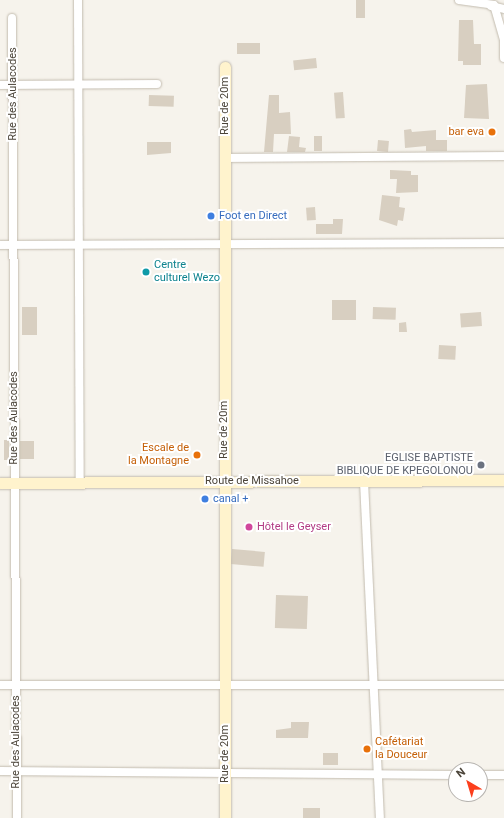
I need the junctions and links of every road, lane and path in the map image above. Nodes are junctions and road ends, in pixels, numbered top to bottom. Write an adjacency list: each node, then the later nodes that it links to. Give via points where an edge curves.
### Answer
1 (78, 0): 8 (street)
2 (459, 0): 6 (street, via 494,5 504,40)
3 (465, 0): 4 (street)
4 (504, 10)
5 (12, 18): 11 (street, Rue des Aulacodes)
6 (504, 58)
7 (225, 66): 13 (street, Rue de 20m)
8 (78, 84): 9 (street); 11 (street); 18 (street)
9 (157, 84)
10 (0, 85): 11 (street)
11 (13, 85): 17 (street, Rue des Aulacodes)
12 (504, 156): 13 (street)
13 (225, 158): 15 (street, Rue de 20m)
14 (504, 243): 15 (street)
15 (224, 244): 18 (street); 21 (street, Rue de 20m)
16 (0, 245): 17 (street)
17 (14, 245): 18 (street); 24 (street, Rue des Aulacodes)
18 (79, 245): 20 (street)
19 (504, 480): 22 (street, Route de Missahoe)
20 (80, 481): 21 (street, Route de Missahoe); 24 (street, Route de Missahoe)
21 (224, 481): 22 (street, Route de Missahoe); 27 (street, Rue de 20m)
22 (364, 481): 28 (street)
23 (0, 483): 24 (street, Route de Missahoe)
24 (14, 483): 26 (street, Rue des Aulacodes)
25 (0, 685): 26 (street)
26 (16, 685): 27 (street); 31 (street, Rue des Aulacodes)
27 (224, 685): 28 (street); 32 (street, Rue de 20m)
28 (374, 685): 29 (street); 33 (street)
29 (504, 685)
30 (0, 771): 31 (street)
31 (16, 771): 32 (street); 37 (street, Rue des Aulacodes)
32 (225, 773): 33 (street); 38 (street, Rue de 20m)
33 (378, 774): 34 (street); 39 (street)
34 (448, 774)
35 (488, 775): 36 (street)
36 (504, 775)
37 (17, 818)
38 (225, 818)
39 (380, 818)

